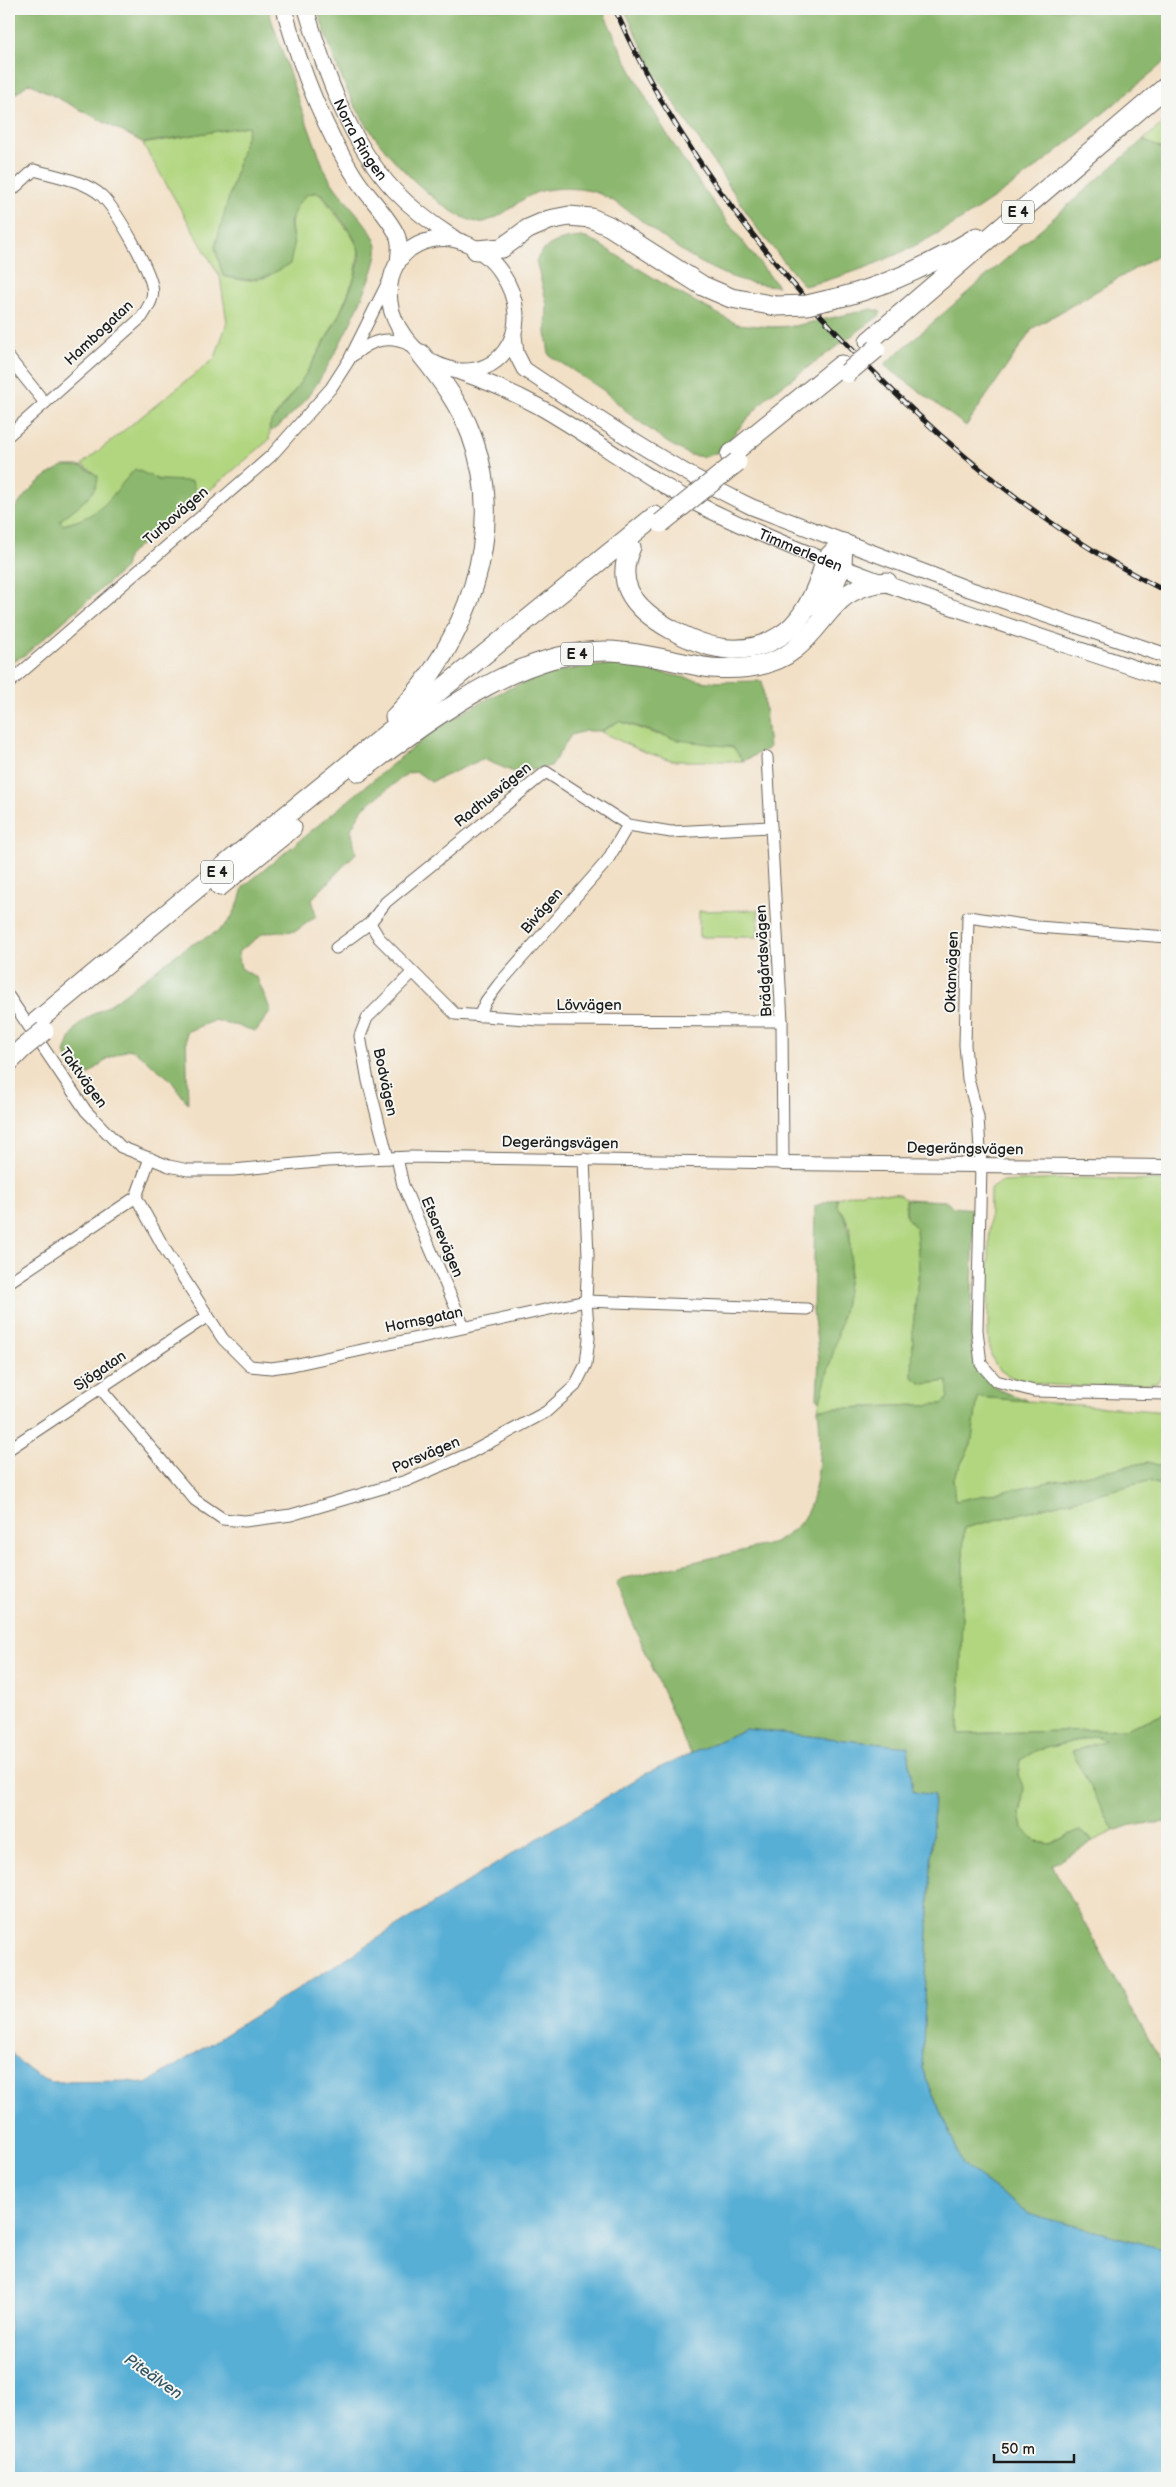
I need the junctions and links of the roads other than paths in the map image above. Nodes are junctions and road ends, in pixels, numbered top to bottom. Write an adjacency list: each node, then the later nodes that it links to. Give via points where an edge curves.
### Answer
1 (284, 9): 9 (main road, Norra Ringen, via 311,86 343,156 395,231 399,243)
2 (306, 9): 7 (main road, Norra Ringen, via 344,110 372,162 406,202)
3 (1167, 86): 6 (highway, E 4)
4 (1167, 100): 11 (highway, E 4)
5 (9, 192): 16 (street, Hambogatan, via 34,170 83,185 101,195 119,219 152,286 152,300 142,318)
6 (1018, 212): 8 (highway, E 4, bridge, via 908,274 863,291 807,305 776,306 731,298 703,286 616,230 591,218 569,216 548,220 528,229 502,248); 11 (highway, E 4)
7 (457, 240): 8 (main road); 9 (main road, via 440,238 422,242 411,249)
8 (476, 250): 10 (main road, via 497,269 511,290 518,318)
9 (394, 269): 12 (main road, via 388,292 391,311 399,328); 14 (street, Turbovägen)
10 (514, 335): 15 (main road, via 496,361 481,369); 19 (main road, Timmerleden, via 516,353 524,369 656,456 752,507)
11 (873, 345): 18 (highway, E 4, bridge)
12 (417, 350): 14 (street, Turbovägen, via 392,339 377,340); 15 (main road, via 439,366); 29 (highway, E 4, via 456,402 477,451 485,508 479,568 459,623 429,675 400,711)
13 (9, 358): 16 (street)
14 (349, 360): 26 (street, Turbovägen, via 314,408 271,456)
15 (459, 371): 21 (main road, Timmerleden, via 541,408 702,507)
16 (45, 403): 17 (street, Hambogatan)
17 (9, 435)
18 (658, 519): 20 (highway, E 4); 29 (highway, E 4)
19 (843, 542): 21 (highway, E 4); 24 (main road, Timmerleden, via 963,587)
20 (631, 547): 21 (highway, E 4, via 626,558 625,575 636,601 679,633 715,648 747,649 764,644 793,626); 28 (highway, E 4)
21 (834, 563): 22 (main road, Timmerleden); 23 (highway, E 4)
22 (886, 582): 23 (highway, E 4, via 864,585 848,592); 25 (main road, Timmerleden)
23 (815, 627): 28 (highway, E 4, via 782,658 746,668 711,668 609,651 554,658 474,693)
24 (1167, 656)
25 (1167, 679)
26 (9, 683)
27 (767, 757): 31 (street, Brädgårdsvägen)
28 (356, 774): 39 (highway, E 4)
29 (323, 786): 39 (highway, E 4)
30 (628, 825): 31 (street, Radhusvägen, via 671,832); 32 (street, Radhusvägen, via 546,772 386,902); 37 (street, Bivägen, via 607,861 499,984)
31 (771, 827): 38 (street, Brädgårdsvägen)
32 (370, 924): 34 (street, Radhusvägen); 35 (street, via 379,938)
33 (1167, 937): 46 (street, Oktanvägen, via 1038,927 968,917 965,1045 968,1079 978,1117)
34 (336, 948)
35 (413, 972): 37 (street, Lövvägen, via 455,1014); 43 (street, Bodvägen, via 367,1018 360,1036 368,1081)
36 (9, 997): 42 (street, Taktvägen, via 86,1111 121,1147)
37 (479, 1016): 38 (street, Lövvägen, via 539,1020)
38 (782, 1020): 45 (street, Brädgårdsvägen)
39 (40, 1027): 40 (highway, E 4, bridge)
40 (17, 1045): 41 (highway, E 4)
41 (9, 1062)
42 (150, 1158): 43 (street, Degerängsvägen, via 188,1170); 48 (street)
43 (392, 1158): 44 (street, Degerängsvägen); 53 (street, Etsarevägen)
44 (584, 1159): 45 (street, Degerängsvägen); 50 (street, Porsvägen, via 588,1256)
45 (783, 1163): 46 (street, Degerängsvägen)
46 (981, 1166): 47 (street, Degerängsvägen); 55 (street, via 977,1330 981,1364 996,1381 1034,1391)
47 (1167, 1167)
48 (136, 1197): 49 (street); 52 (street, Hornsgatan)
49 (9, 1282)
50 (586, 1301): 51 (street, Hornsgatan); 53 (street, Hornsgatan); 54 (street, Porsvägen, via 589,1338 586,1364 575,1386 546,1412 468,1454 406,1482 291,1515 245,1521 223,1519 208,1511 195,1500)
51 (807, 1309)
52 (208, 1316): 53 (street, Hornsgatan, via 223,1338 250,1366 271,1368); 54 (street, Sjögatan)
53 (464, 1327)
54 (101, 1389): 56 (street, Sjögatan)
55 (1167, 1394)
56 (9, 1449)

